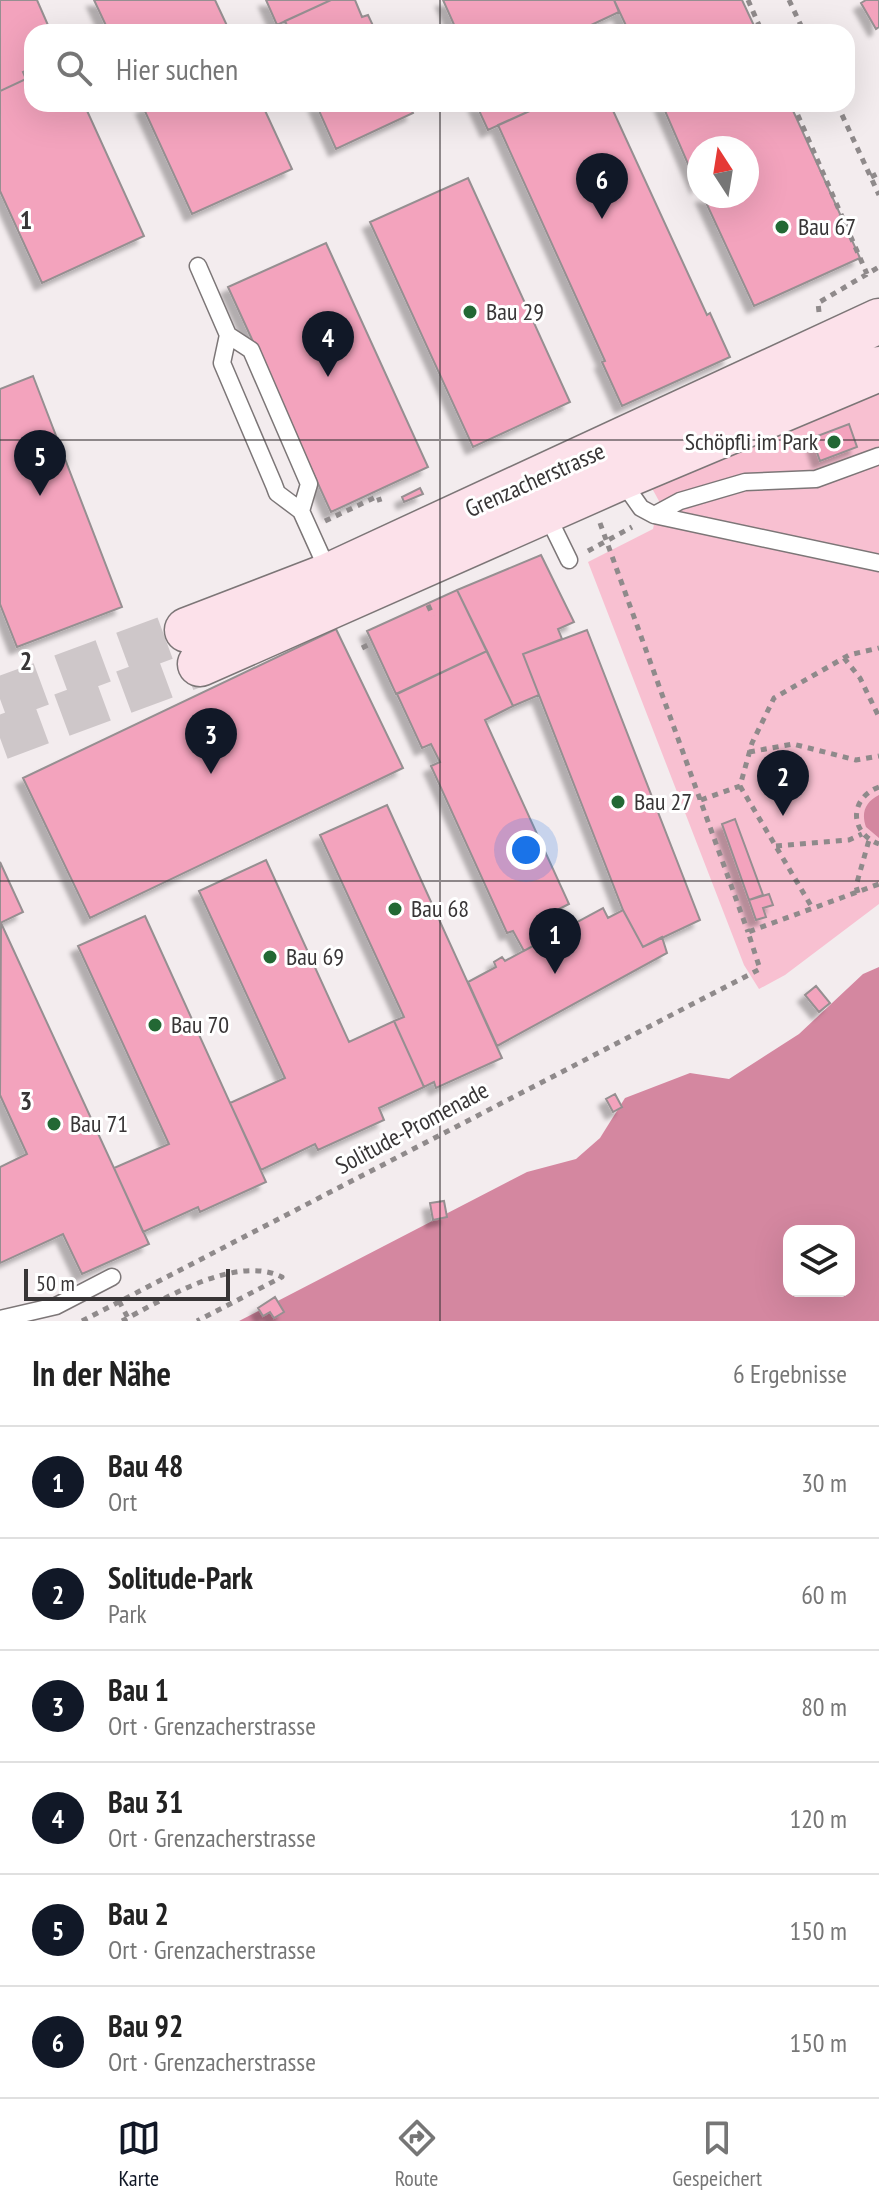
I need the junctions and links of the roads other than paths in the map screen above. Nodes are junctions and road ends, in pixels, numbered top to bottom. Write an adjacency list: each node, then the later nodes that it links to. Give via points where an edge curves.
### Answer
1 (198, 266): 2 (lane)
2 (228, 335): 6 (lane, via 222,363 277,493); 6 (lane, via 251,350 309,484)
3 (871, 348): 5 (main road, Grenzacherstrasse); 11 (main road, Grenzacherstrasse)
4 (879, 456): 8 (lane, via 816,479 745,482 680,501)
5 (605, 485): 7 (main road, Grenzacherstrasse); 8 (lane)
6 (301, 511): 11 (lane)
7 (545, 511): 9 (lane); 11 (main road, Grenzacherstrasse, via 194,647)
8 (654, 515): 10 (lane)
9 (569, 560)
10 (879, 563)
11 (330, 575)
12 (112, 1277): 13 (lane, via 56,1306)
13 (0, 1319)

